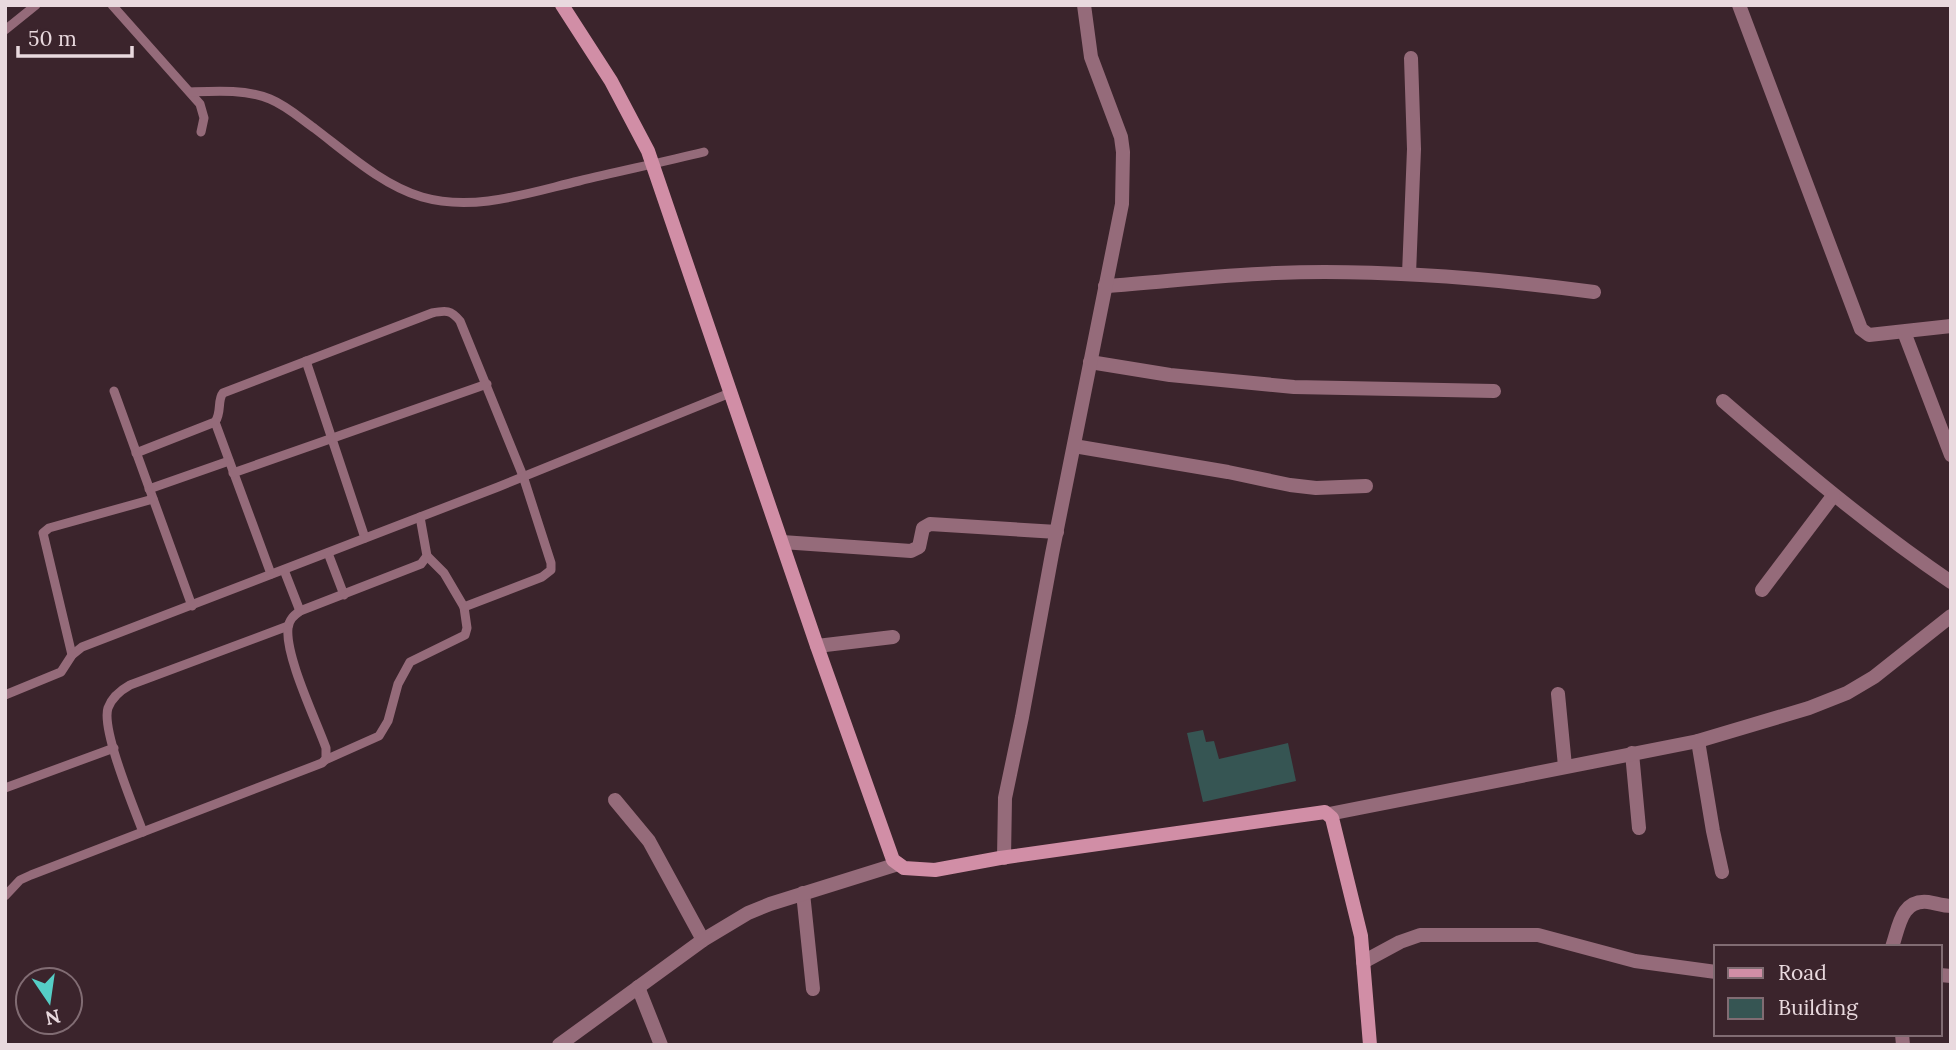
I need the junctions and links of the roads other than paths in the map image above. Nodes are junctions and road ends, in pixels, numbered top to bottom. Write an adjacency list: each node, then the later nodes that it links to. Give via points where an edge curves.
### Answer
1 (36, 5): 6 (lane)
2 (112, 5): 8 (lane)
3 (562, 5): 11 (main road, via 611,81)
4 (1084, 5): 13 (street, via 1091,57 1115,117 1123,152 1122,204)
5 (1739, 5): 16 (street, via 1861,328 1869,335)
6 (5, 30)
7 (1411, 58): 12 (street, via 1414,149)
8 (190, 92): 9 (lane, via 203,111); 11 (lane, via 268,98 396,186 456,203 518,195)
9 (201, 132)
10 (704, 152): 11 (lane)
11 (653, 164): 22 (main road)
12 (1409, 274): 13 (street, via 1273,273); 14 (street)
13 (1105, 286): 18 (street)
14 (1594, 292)
15 (1951, 326): 16 (street)
16 (1903, 332): 28 (street)
17 (306, 361): 19 (lane, via 445,310 460,321); 24 (lane, via 221,394); 25 (lane)
18 (1090, 362): 21 (street, via 1294,387); 26 (street)
19 (487, 384): 25 (lane); 31 (lane)
20 (114, 391): 27 (lane)
21 (1494, 391)
22 (730, 393): 31 (lane); 39 (main road)
23 (1723, 401): 34 (street)
24 (215, 422): 27 (lane); 29 (lane)
25 (332, 437): 30 (lane); 38 (lane)
26 (1074, 446): 32 (street, via 1290,485); 37 (street)
27 (136, 453): 33 (lane)
28 (1951, 455)
29 (229, 461): 30 (lane); 33 (lane)
30 (233, 474): 43 (lane)
31 (523, 476): 36 (lane); 48 (lane, via 551,570)
32 (1366, 486)
33 (149, 489): 35 (lane)
34 (1833, 496): 44 (street); 45 (street)
35 (153, 499): 47 (lane); 54 (lane, via 43,533)
36 (420, 517): 38 (lane); 41 (lane)
37 (1057, 532): 39 (street, via 930,524 923,528 919,547 911,551); 67 (street, via 1005,798)
38 (365, 538): 40 (lane)
39 (782, 542): 53 (main road)
40 (328, 553): 42 (lane); 46 (lane)
41 (427, 556): 46 (lane, via 412,569); 48 (lane, via 444,573)
42 (284, 569): 43 (lane); 49 (lane)
43 (271, 575): 47 (lane)
44 (1951, 582)
45 (1762, 590)
46 (344, 595): 49 (lane)
47 (191, 606): 54 (lane, via 82,647)
48 (464, 607): 60 (lane, via 465,635 410,662 380,736)
49 (300, 611): 51 (lane)
50 (1951, 615): 57 (street, via 1847,693)
51 (288, 626): 58 (lane, via 119,692 107,710); 60 (lane, via 297,671 328,755)
52 (893, 637): 53 (street)
53 (817, 646): 68 (main road, via 889,852)
54 (72, 655): 56 (lane, via 61,672)
55 (1558, 694): 61 (street)
56 (5, 695)
57 (1698, 741): 59 (street); 69 (street)
58 (114, 748): 62 (lane); 66 (lane)
59 (1632, 752): 61 (street); 65 (street)
60 (325, 760): 66 (lane)
61 (1565, 766): 64 (street)
62 (5, 788)
63 (614, 800): 73 (street, via 649,841)
64 (1329, 814): 67 (main road); 75 (main road, via 1361,936)
65 (1639, 828)
66 (143, 832): 71 (lane, via 20,880)
67 (1004, 858): 68 (main road, via 935,870)
68 (898, 864): 70 (street)
69 (1722, 872)
70 (803, 893): 73 (street, via 748,913); 78 (street)
71 (5, 896)
72 (1951, 906): 74 (street, via 1911,904 1903,913)
73 (703, 940): 77 (street)
74 (1893, 945)
75 (1363, 962): 76 (street, via 1420,935 1538,935 1634,961); 82 (main road)
76 (1714, 972)
77 (638, 987): 79 (street); 81 (street)
78 (813, 989)
79 (573, 1040): 80 (street)
80 (559, 1045)
81 (661, 1045)
82 (1370, 1045)

